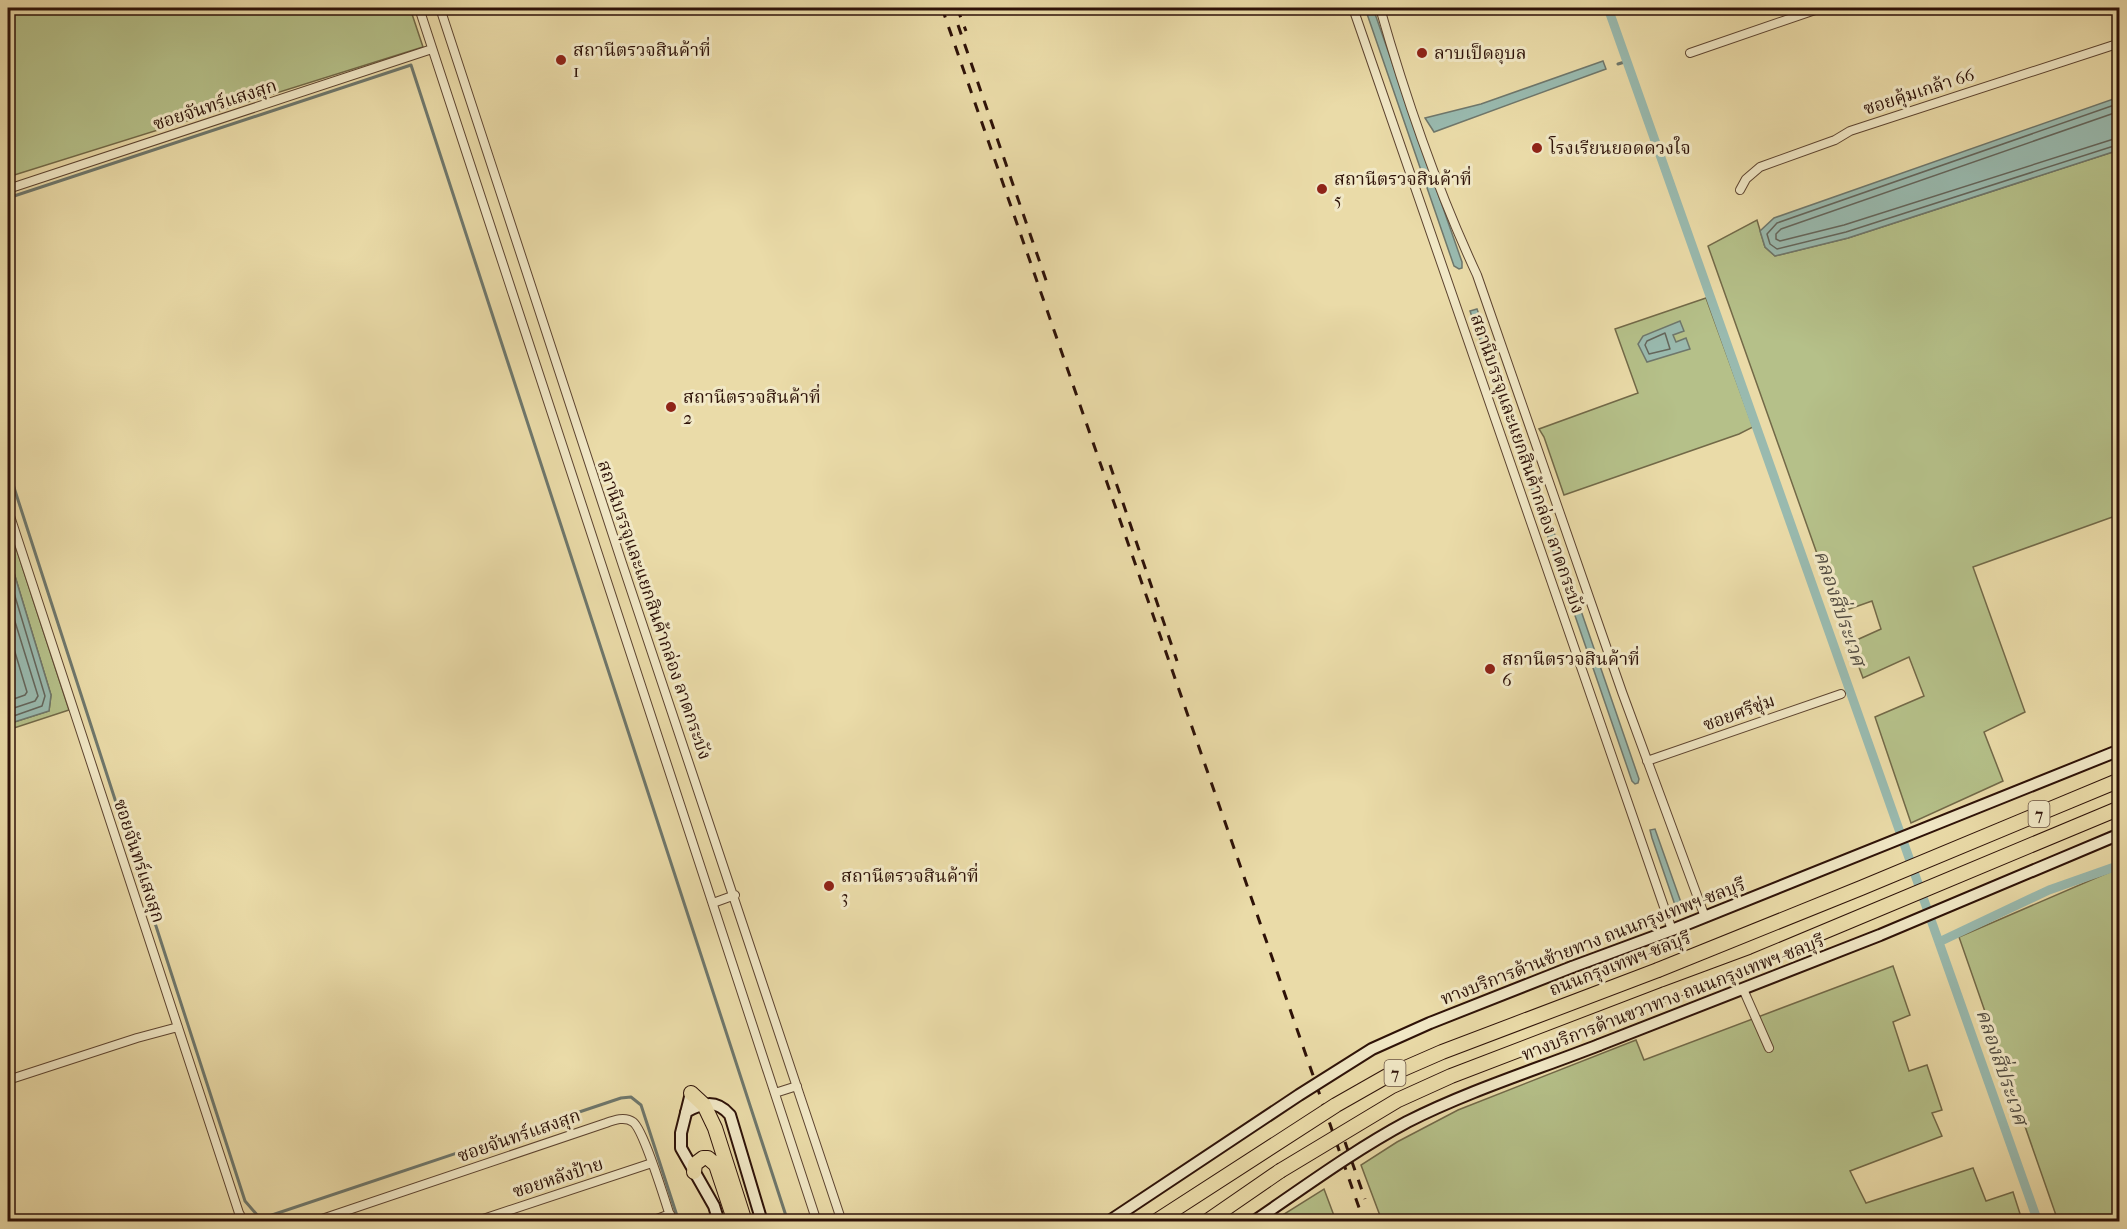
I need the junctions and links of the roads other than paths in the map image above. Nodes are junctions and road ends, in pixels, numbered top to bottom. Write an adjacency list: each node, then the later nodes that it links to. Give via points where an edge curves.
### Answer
1 (419, 8): 7 (street, สถานีบรรจุและแยกสินค้ากล่อง ลาดกระบัง)
2 (440, 8): 18 (street, สถานีบรรจุและแยกสินค้ากล่อง ลาดกระบัง)
3 (1353, 8): 21 (street, สถานีบรรจุและแยกสินค้ากล่อง ลาดกระบัง)
4 (1380, 8): 14 (street, สถานีบรรจุและแยกสินค้ากล่อง ลาดกระบัง, via 1432,170 1477,276)
5 (1821, 8): 8 (street)
6 (2120, 43): 10 (street, ซอยคุ้มเกล้า 66, via 1850,131 1760,167)
7 (432, 50): 9 (street, ซอยจันทร์แสงสุก); 19 (street, สถานีบรรจุและแยกสินค้ากล่อง ลาดกระบัง)
8 (1690, 53)
9 (8, 189)
10 (1740, 190)
11 (8, 510): 23 (street, ซอยจันทร์แสงสุก)
12 (1841, 694): 14 (street, ซอยศรีชุ่ม)
13 (2120, 750): 20 (main road, ทางบริการด้านซ้ายทาง ถนนกรุงเทพฯ-ชลบุรี)
14 (1647, 761): 20 (street, สถานีบรรจุและแยกสินค้ากล่อง ลาดกระบัง)
15 (2120, 780): 46 (highway, ถนนกรุงเทพฯ-ชลบุรี / 7, bridge, via 1658,970 1387,1076)
16 (2120, 808): 33 (highway, 7, bridge, via 1754,961 1451,1076 1398,1100 1290,1164)
17 (2120, 834): 22 (main road, ทางบริการด้านขวาทาง ถนนกรุงเทพฯ-ชลบุรี)
18 (735, 895): 19 (street); 26 (street, สถานีบรรจุและแยกสินค้ากล่อง ลาดกระบัง)
19 (713, 903): 28 (street, สถานีบรรจุและแยกสินค้ากล่อง ลาดกระบัง)
20 (1705, 916): 21 (main road, ทางบริการด้านซ้ายทาง ถนนกรุงเทพฯ-ชลบุรี)
21 (1672, 930): 45 (main road, ทางบริการด้านซ้ายทาง ถนนกรุงเทพฯ-ชลบุรี, bridge, via 1372,1049)
22 (1745, 995): 24 (street); 49 (main road, ทางบริการด้านขวาทาง ถนนกรุงเทพฯ-ชลบุรี, bridge, via 1460,1098 1363,1148)
23 (178, 1027): 25 (street); 35 (street, ซอยจันทร์แสงสุก)
24 (1769, 1048)
25 (8, 1080)
26 (797, 1086): 28 (street); 44 (street, สถานีบรรจุและแยกสินค้ากล่อง ลาดกระบัง)
27 (691, 1093): 29 (highway); 30 (main road)
28 (775, 1093): 43 (street, สถานีบรรจุและแยกสินค้ากล่อง ลาดกระบัง)
29 (704, 1105): 30 (main road); 41 (highway); 42 (main road, via 723,1108 730,1115)
30 (686, 1112): 32 (main road, via 681,1149)
31 (652, 1163): 34 (street, ซอยจันทร์แสงสุก); 36 (street, ซอยจันทร์แสงสุก, via 637,1126 626,1119 618,1120); 37 (street, ซอยหลังป้าย)
32 (694, 1172): 39 (main road); 40 (highway, via 698,1160 708,1158 716,1165)
33 (1231, 1205): 47 (highway, 7); 48 (highway)
34 (671, 1218): 38 (street)
35 (244, 1221)
36 (313, 1221)
37 (474, 1221)
38 (649, 1221)
39 (719, 1221)
40 (735, 1221)
41 (745, 1221)
42 (762, 1221)
43 (817, 1221)
44 (842, 1221)
45 (1108, 1221)
46 (1155, 1221)
47 (1206, 1221)
48 (1212, 1221)
49 (1253, 1221)

